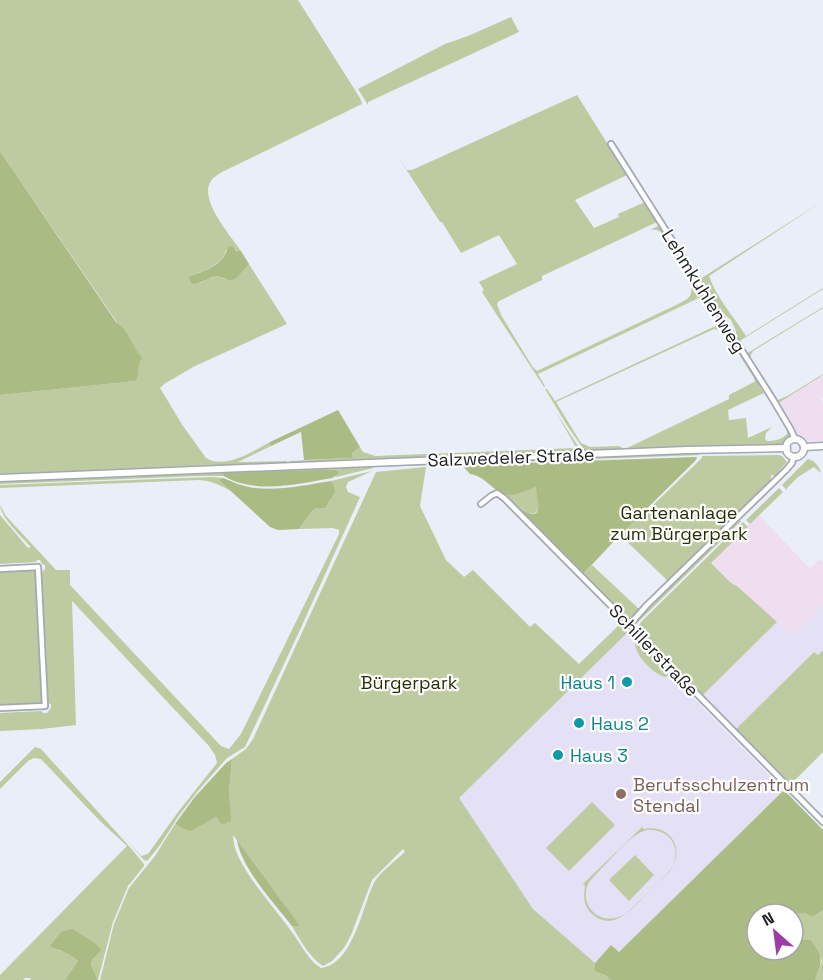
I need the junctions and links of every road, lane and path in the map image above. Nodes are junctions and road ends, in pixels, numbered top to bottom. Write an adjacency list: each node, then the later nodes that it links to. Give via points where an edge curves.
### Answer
1 (611, 144): 2 (street, Lehmkuhlenweg)
2 (795, 439): 4 (main road); 5 (main road)
3 (823, 446): 4 (main road)
4 (804, 447): 6 (main road)
5 (787, 448): 6 (main road); 7 (main road, Salzwedeler Straße)
6 (795, 456): 10 (street, via 786,470)
7 (0, 478)
8 (481, 504): 10 (street, Schillerstraße, via 494,494 504,498)
9 (0, 569): 11 (street, via 39,567 45,706)
10 (631, 623): 12 (street, Schillerstraße)
11 (0, 708)
12 (823, 822)

